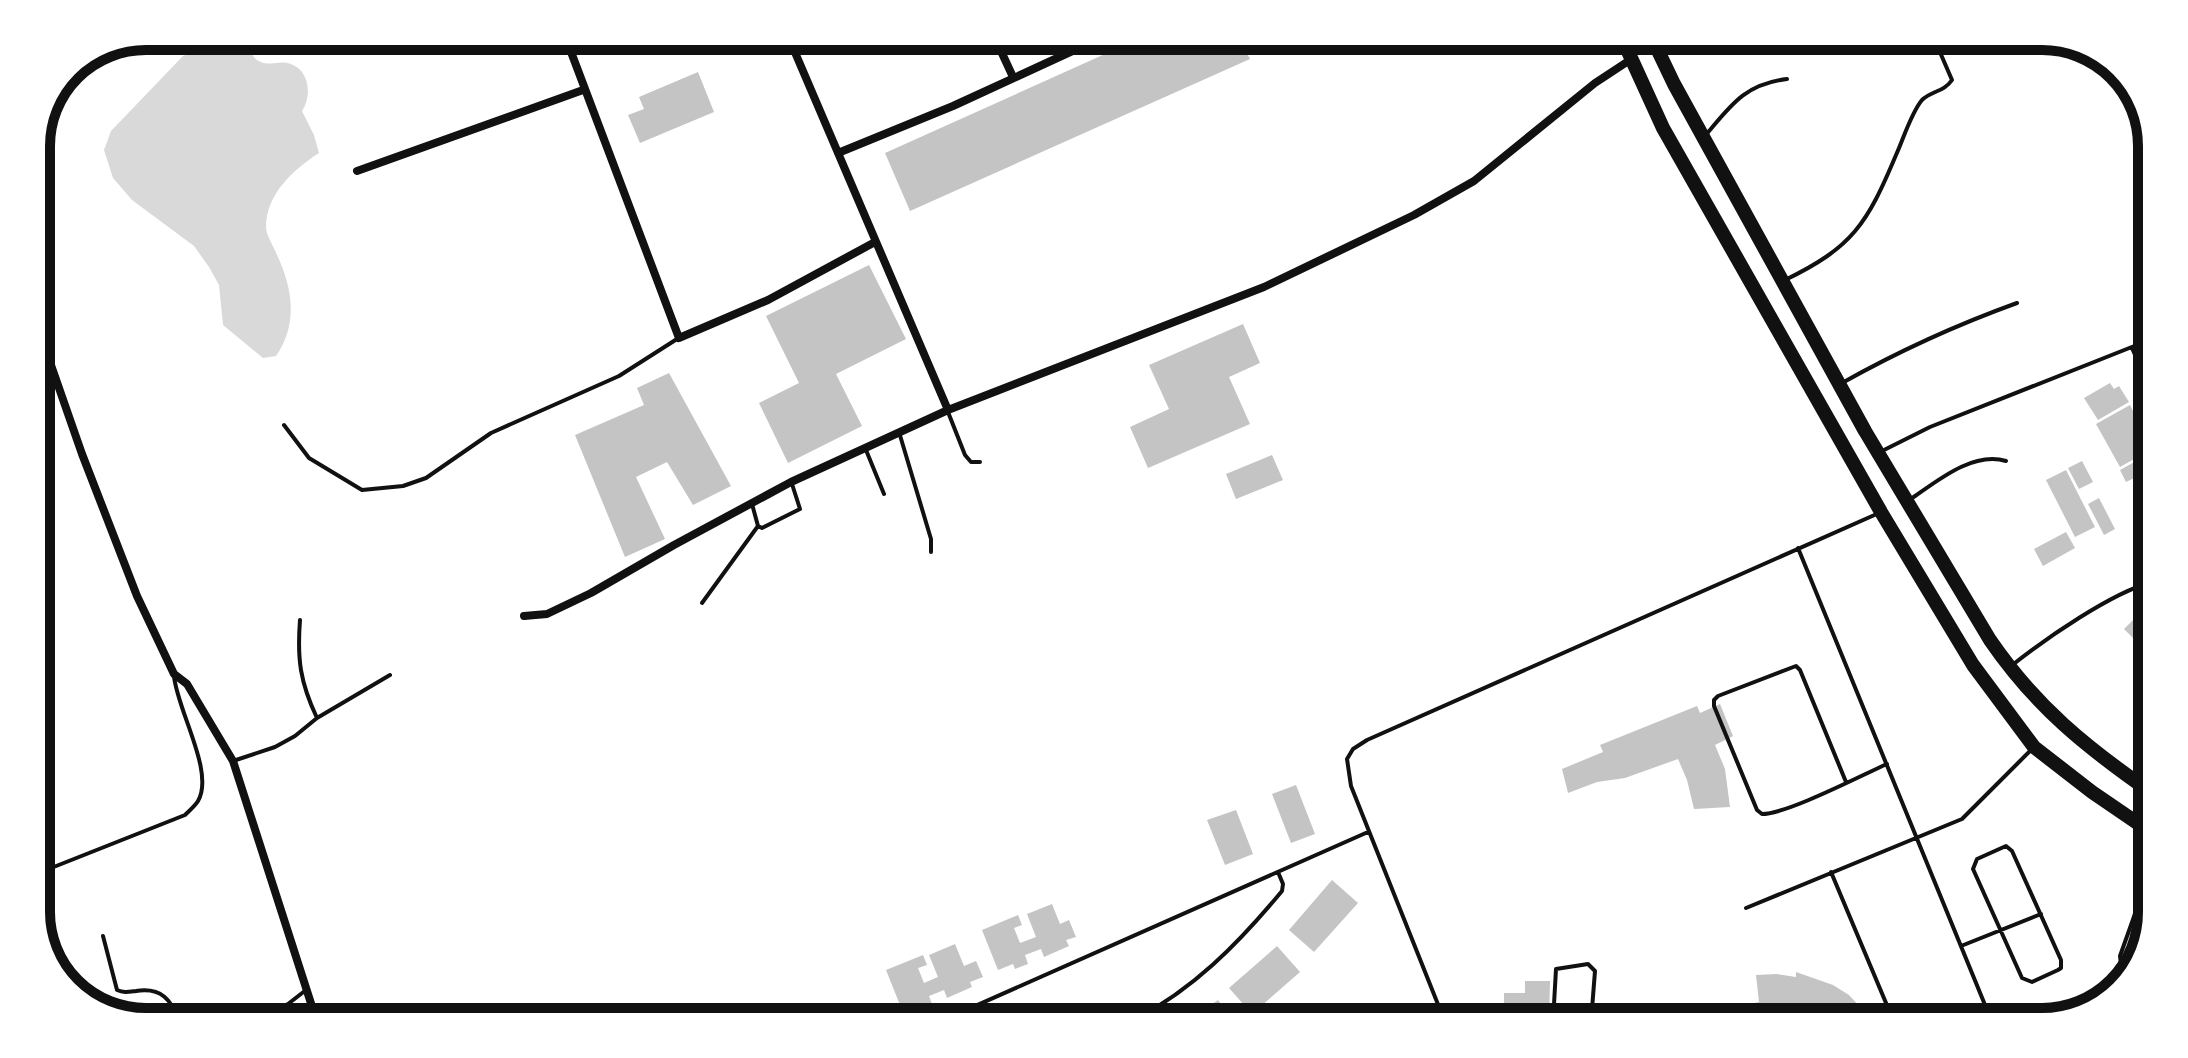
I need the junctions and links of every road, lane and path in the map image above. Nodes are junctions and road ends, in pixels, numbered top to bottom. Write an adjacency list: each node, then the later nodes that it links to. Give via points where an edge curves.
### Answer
1 (570, 50): 12 (street)
2 (794, 50): 15 (street)
3 (1000, 50): 9 (street)
4 (1074, 50): 9 (street)
5 (1626, 50): 8 (main road)
6 (1658, 50): 11 (main road)
7 (1939, 50): 18 (lane, via 1952,80 1923,99 1869,212 1829,257)
8 (1630, 60): 13 (main road); 26 (street, via 1474,181 1351,246 1264,287)
9 (1013, 77): 15 (street)
10 (1787, 79): 14 (lane, via 1768,81 1736,99)
11 (1674, 84): 13 (main road); 14 (main road)
12 (583, 90): 16 (street); 20 (street)
13 (1648, 97): 37 (main road)
14 (1703, 138): 18 (main road)
15 (838, 153): 17 (street)
16 (357, 171)
17 (875, 242): 20 (street, via 768,300); 26 (street)
18 (1783, 281): 25 (main road)
19 (2017, 303): 25 (lane, via 1894,354)
20 (679, 338): 27 (lane, via 619,376 491,433 426,478 403,486 362,490 309,458)
21 (2138, 345): 22 (lane)
22 (2132, 348): 24 (lane); 30 (lane, via 1930,427)
23 (50, 362): 46 (street, via 137,596)
24 (2138, 362)
25 (1840, 384): 30 (main road)
26 (948, 410): 28 (street); 32 (lane, via 965,455)
27 (284, 425)
28 (899, 432): 29 (street); 40 (lane)
29 (866, 448): 33 (street); 34 (lane)
30 (1878, 453): 35 (main road)
31 (2006, 461): 35 (lane, via 1977,461)
32 (980, 462)
33 (791, 482): 36 (street); 38 (lane, via 800,509)
34 (884, 494)
35 (1905, 502): 45 (main road)
36 (752, 504): 38 (lane); 43 (street, via 591,593 547,614)
37 (1881, 512): 39 (lane); 49 (main road, via 1973,665)
38 (758, 526): 42 (lane)
39 (1798, 548): 51 (lane); 55 (lane, via 1353,749 1347,759 1351,786)
40 (931, 552)
41 (2138, 586): 45 (lane)
42 (702, 603)
43 (524, 616)
44 (300, 620): 48 (lane, via 299,665)
45 (2009, 667): 53 (main road, via 2062,726)
46 (174, 674): 50 (street, via 198,699); 57 (lane, via 203,774 199,799 185,815)
47 (390, 675): 48 (lane)
48 (317, 718): 50 (lane, via 275,747)
49 (2034, 747): 54 (main road); 56 (lane, via 1968,815)
50 (233, 761): 68 (street)
51 (1887, 764): 52 (lane); 56 (lane)
52 (1846, 782): 52 (lane, via 1762,814 1714,700 1796,666)
53 (2138, 783)
54 (2138, 823)
55 (1369, 832): 58 (lane); 74 (lane)
56 (1917, 837): 59 (lane); 66 (lane)
57 (50, 868)
58 (1278, 872): 72 (lane); 73 (lane, via 1282,891 1225,956)
59 (1831, 872): 61 (lane); 77 (lane)
60 (2138, 904): 62 (lane)
61 (1746, 908)
62 (2136, 910): 67 (lane)
63 (2041, 914): 64 (lane); 64 (lane, via 2062,964 2032,982 2022,978); 64 (lane, via 2012,851 2002,847 1972,865)
64 (2001, 930): 66 (lane)
65 (103, 936): 69 (lane, via 117,990 158,991)
66 (1961, 946): 78 (lane)
67 (2121, 966)
68 (306, 990): 70 (lane); 71 (street)
69 (173, 1008)
70 (278, 1008)
71 (312, 1008)
72 (971, 1008)
73 (1154, 1008)
74 (1439, 1008)
75 (1554, 1008): 76 (lane, via 1556,969 1588,964 1595,971)
76 (1592, 1008)
77 (1888, 1008)
78 (1986, 1008)

